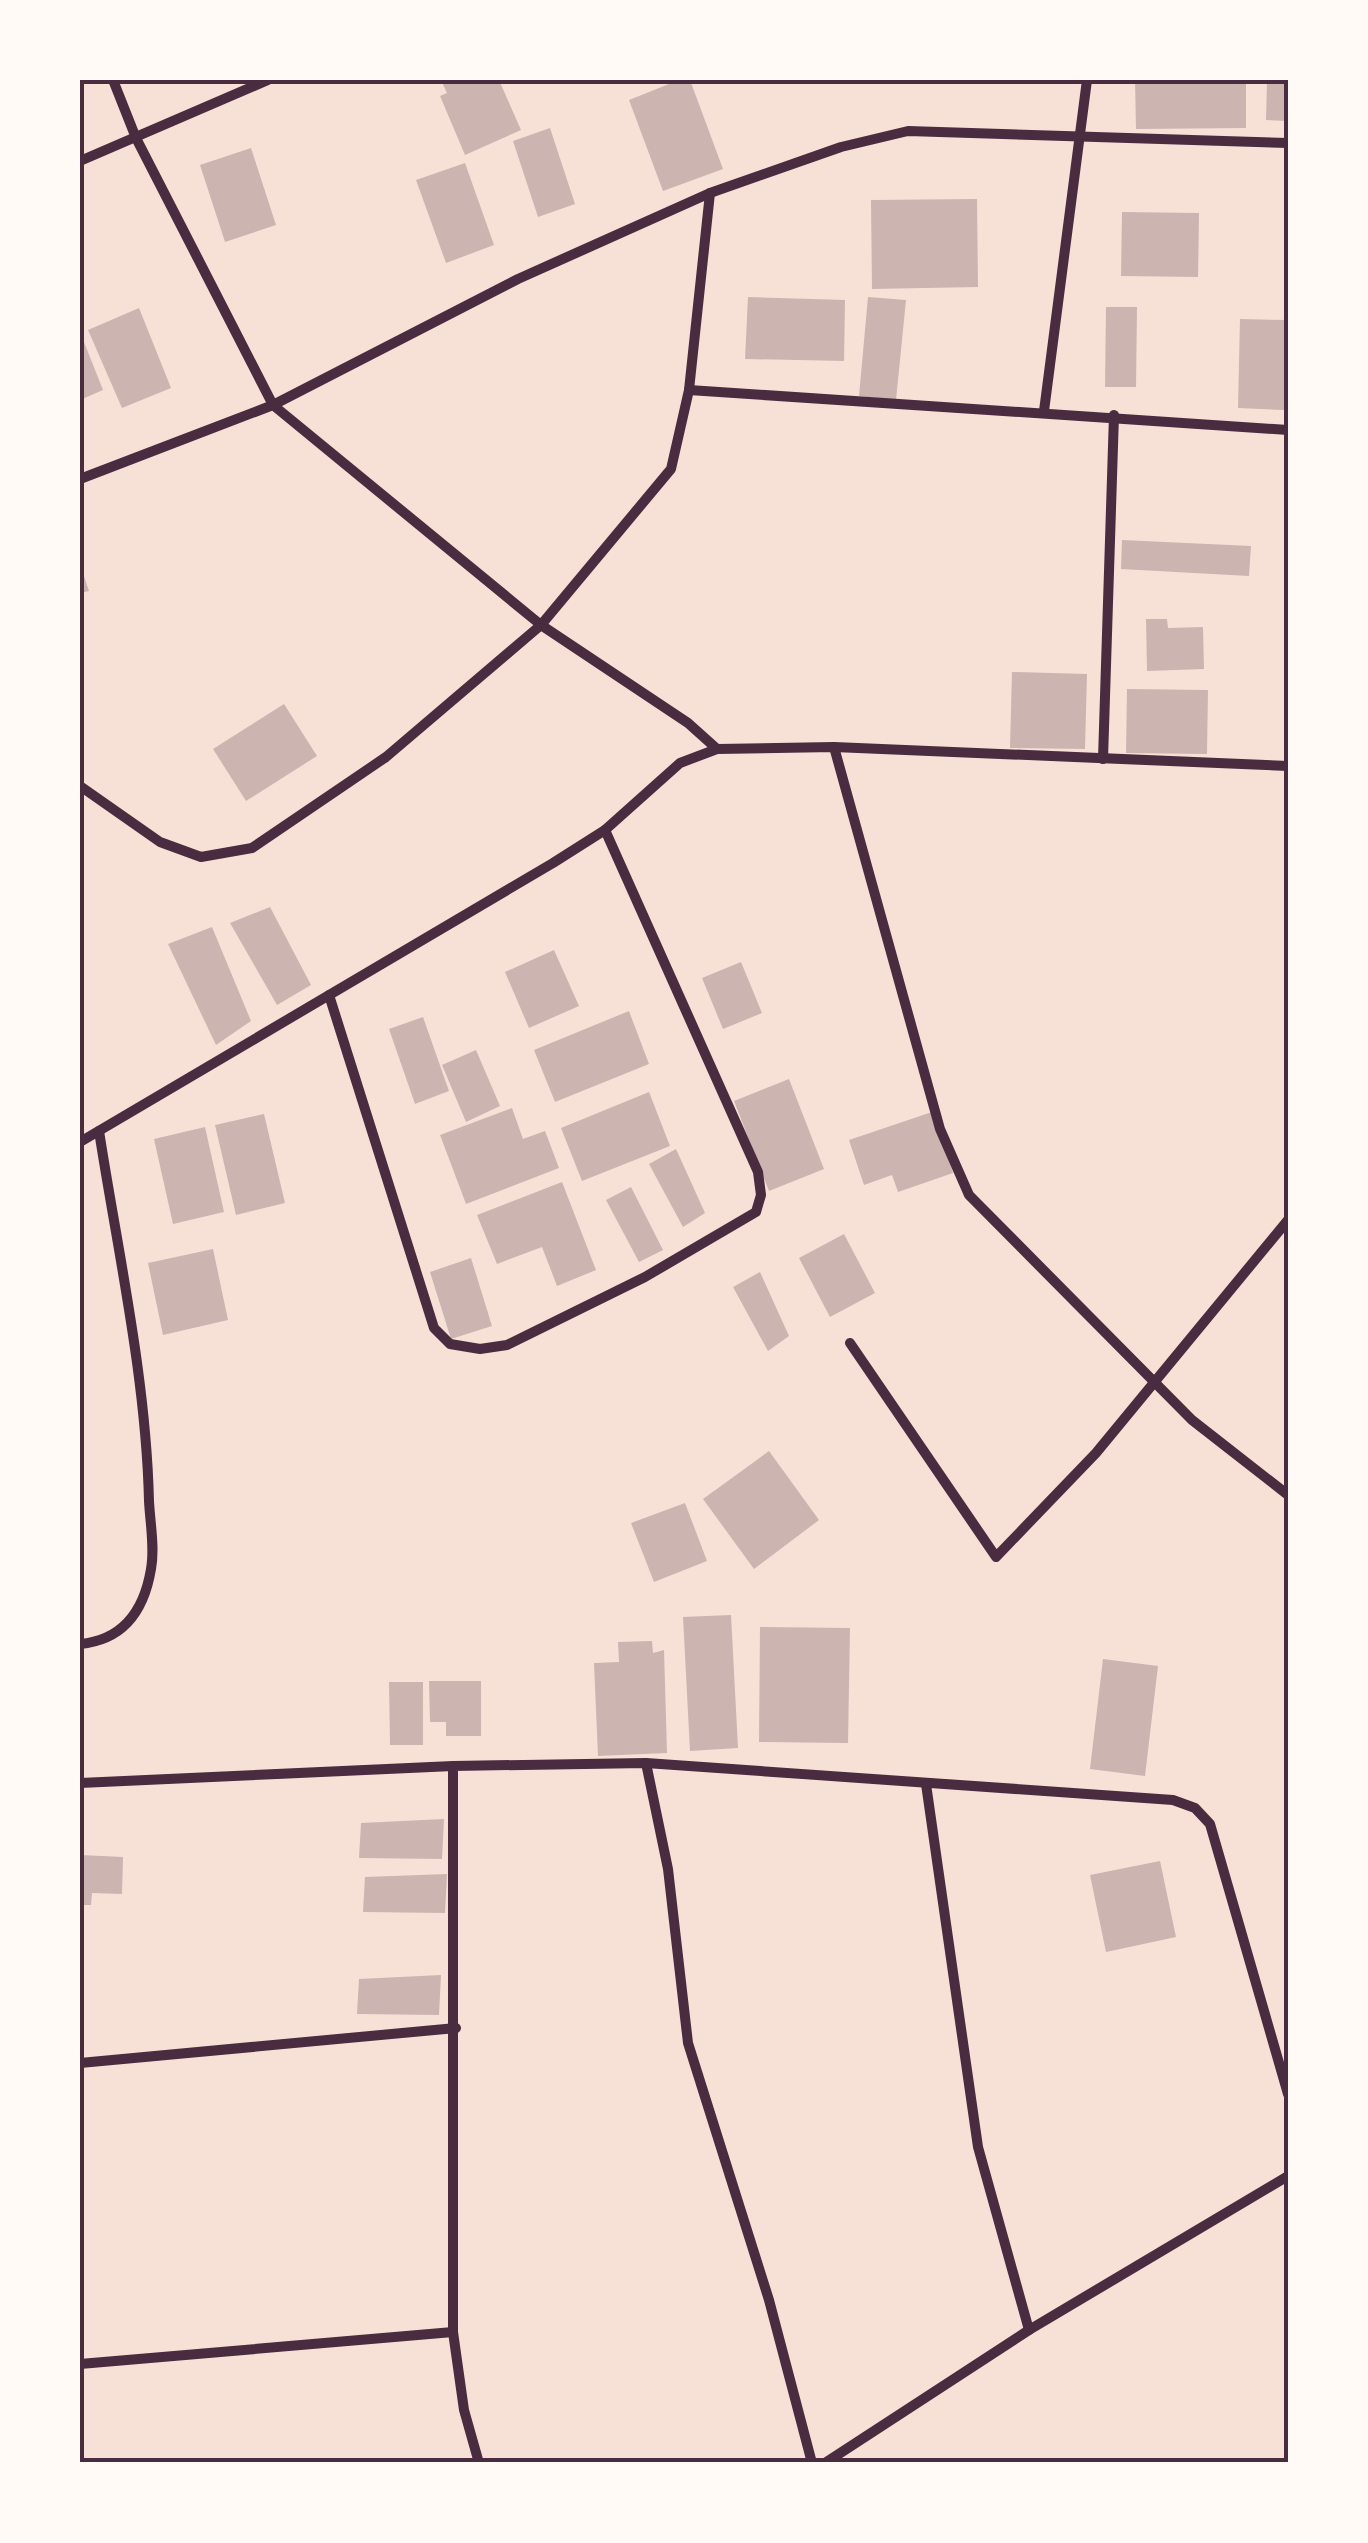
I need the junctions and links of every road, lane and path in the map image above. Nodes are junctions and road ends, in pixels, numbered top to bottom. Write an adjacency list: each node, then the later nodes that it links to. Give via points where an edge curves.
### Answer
1 (113, 80): 5 (street)
2 (268, 80): 5 (street)
3 (1087, 80): 4 (street)
4 (1080, 137): 6 (street); 8 (street, via 908,131 841,146); 11 (street)
5 (136, 138): 7 (street); 10 (street)
6 (1288, 143)
7 (80, 161)
8 (710, 192): 9 (street); 10 (street, via 518,280)
9 (690, 390): 11 (street); 15 (street, via 671,469)
10 (273, 406): 14 (street); 15 (street)
11 (1044, 410): 12 (street)
12 (1114, 415): 13 (street); 18 (street)
13 (1288, 430)
14 (80, 479)
15 (541, 625): 17 (street); 20 (street, via 386,758 252,848 201,857 160,842)
16 (834, 748): 17 (street); 18 (street); 27 (street, via 940,1129 970,1194)
17 (718, 749): 21 (street, via 680,762)
18 (1103, 758): 19 (street)
19 (1288, 766)
20 (80, 786)
21 (605, 830): 22 (street); 22 (street, via 758,1172 756,1212 645,1277 507,1345 450,1344 434,1328)
22 (329, 995): 23 (street)
23 (99, 1131): 24 (street); 29 (street, via 148,1443 152,1568 125,1629)
24 (80, 1142)
25 (1288, 1220): 27 (street)
26 (850, 1343): 27 (street, via 996,1557)
27 (1155, 1383): 28 (street)
28 (1288, 1495)
29 (80, 1644)
30 (646, 1763): 31 (street); 33 (street); 42 (street, via 668,1869 688,2043)
31 (453, 1766): 32 (street); 34 (street)
32 (80, 1783)
33 (926, 1784): 36 (street, via 1173,1800 1196,1808 1210,1824); 38 (street, via 978,2147)
34 (456, 2028): 35 (street); 39 (street)
35 (80, 2063)
36 (1288, 2094)
37 (1288, 2176): 38 (street)
38 (1030, 2330): 43 (street)
39 (453, 2332): 40 (street); 41 (street)
40 (80, 2364)
41 (479, 2463)
42 (812, 2463)
43 (825, 2463)

